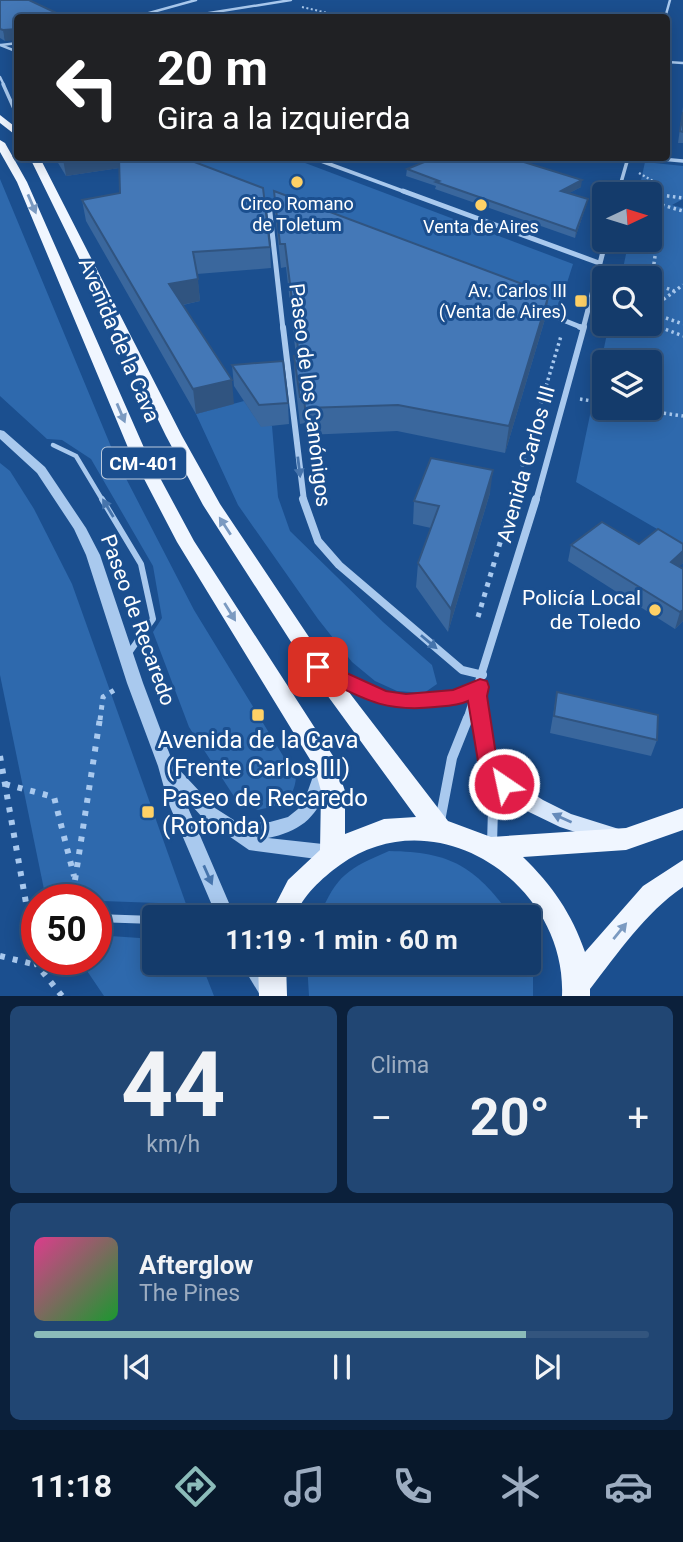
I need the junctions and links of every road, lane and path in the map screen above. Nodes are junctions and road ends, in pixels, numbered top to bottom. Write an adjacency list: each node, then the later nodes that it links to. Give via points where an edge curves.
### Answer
1 (195, 0): 4 (street)
2 (291, 0): 3 (street)
3 (278, 2): 5 (street); 6 (path)
4 (145, 14)
5 (203, 14)
6 (331, 14)
7 (0, 77): 8 (street)
8 (11, 102): 9 (street); 10 (street)
9 (14, 103)
10 (14, 109)
11 (0, 118): 12 (main road)
12 (14, 130)
13 (0, 143): 56 (main road, Avenida de la Cava / CM-401, one-way to 56, via 22,182 137,450 186,542)
14 (37, 161): 51 (main road, Avenida de la Cava / CM-401, one-way to 14, via 212,505)
15 (321, 161): 29 (street)
16 (627, 161): 17 (street)
17 (624, 171): 18 (street); 19 (path)
18 (621, 182)
19 (654, 182)
20 (662, 195): 21 (path)
21 (683, 198)
22 (257, 200): 23 (street)
23 (269, 204): 25 (street); 52 (street, Paseo de los Canónigos, one-way to 52, via 302,494 318,541 339,565 462,670)
24 (662, 205): 26 (path)
25 (282, 209)
26 (683, 211)
27 (592, 232): 29 (path)
28 (602, 252): 30 (street, Avenida Carlos III)
29 (585, 257): 30 (street)
30 (599, 263): 31 (path); 40 (street, Avenida Carlos III)
31 (608, 266)
32 (683, 285): 34 (path)
33 (662, 286): 34 (path)
34 (674, 291): 35 (path)
35 (662, 301)
36 (527, 306): 38 (street)
37 (662, 316): 39 (path)
38 (565, 321): 40 (street); 49 (path)
39 (683, 323)
40 (583, 327): 43 (street, Avenida Carlos III)
41 (662, 328): 42 (path)
42 (683, 336)
43 (566, 396): 44 (path); 52 (street, Avenida Carlos III)
44 (592, 401)
45 (662, 413): 46 (path)
46 (683, 416)
47 (0, 433): 50 (street, Paseo de Recaredo, via 41,470 80,528)
48 (54, 445): 50 (lane, one-way to 48, via 153,619 141,564 76,456)
49 (476, 624)
50 (127, 656): 57 (street, Paseo de Recaredo)
51 (318, 667): 54 (street, via 383,698 406,702); 61 (main road, Avenida de la Cava / CM-401)
52 (483, 675): 54 (street, Avenida Carlos III)
53 (116, 689): 59 (path, via 103,697 75,880 54,797)
54 (478, 691): 58 (street, Avenida Carlos III); 61 (street, Avenida Carlos III, via 452,758)
55 (0, 756): 59 (path)
56 (324, 762): 62 (street, via 318,798 295,823 276,829); 65 (main road, Avenida de la Cava / CM-401, via 333,791)
57 (166, 766): 62 (street, Paseo de Recaredo, via 209,813); 68 (street, Paseo de Recaredo, one-way to 68, via 176,802)
58 (488, 773): 63 (main road, one-way to 58, via 567,821); 64 (street, Avenida Carlos III)
59 (5, 784): 67 (path)
60 (683, 819): 63 (main road)
61 (439, 829): 64 (main road); 65 (main road, via 401,828 365,835)
62 (234, 830): 65 (street, Paseo de Recaredo, via 255,844)
63 (626, 839): 64 (main road)
64 (492, 848): 77 (main road, via 524,872 550,904 569,942)
65 (332, 853): 69 (main road, via 304,878)
66 (683, 872): 77 (main road, one-way to 66, via 632,915)
67 (23, 884)
68 (221, 905)
69 (289, 905)
70 (112, 919): 71 (lane)
71 (142, 920)
72 (0, 956): 73 (path)
73 (21, 961)
74 (45, 975): 79 (path)
75 (258, 975): 78 (street)
76 (272, 975): 78 (main road)
77 (577, 990)
78 (272, 995)
79 (62, 996)

